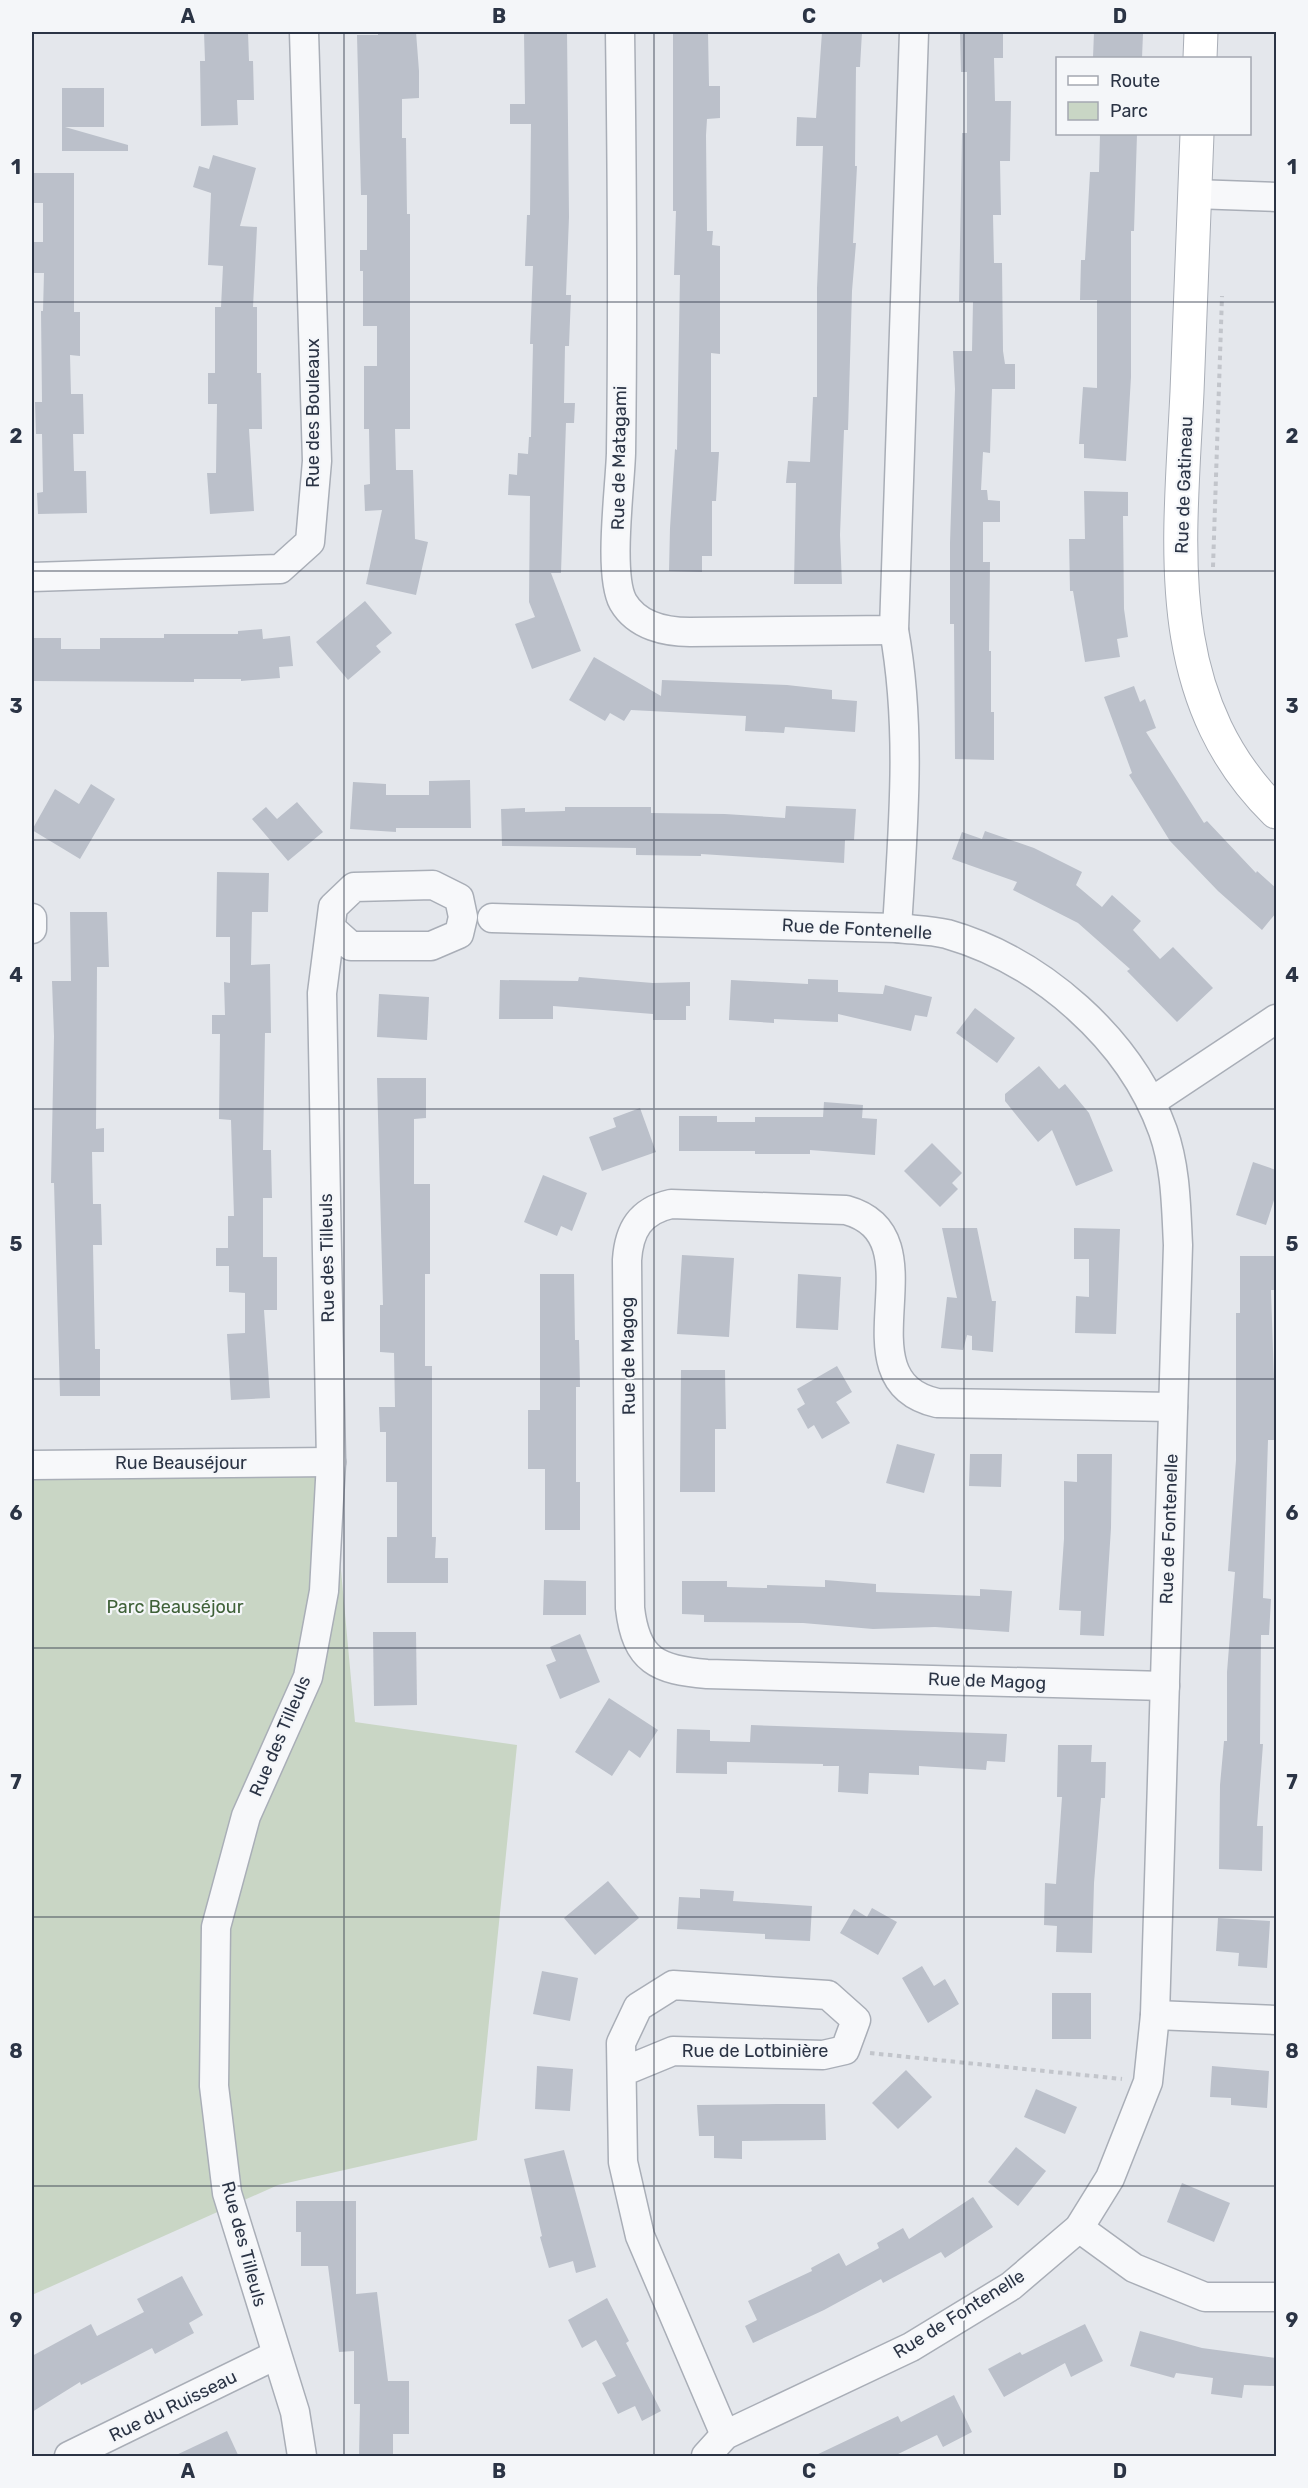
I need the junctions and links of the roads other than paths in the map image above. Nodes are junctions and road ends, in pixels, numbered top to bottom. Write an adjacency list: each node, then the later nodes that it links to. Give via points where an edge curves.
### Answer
1 (304, 32): 9 (street, Rue des Bouleaux, via 317,461 310,542 280,569)
2 (621, 32): 10 (street, Rue de Matagami, via 621,454 616,580 624,602 653,627 670,632)
3 (914, 32): 10 (street)
4 (1201, 32): 5 (street)
5 (1200, 57)
6 (1197, 135): 7 (street, Rue de Gatineau)
7 (1194, 194): 8 (street); 11 (street, Rue de Gatineau, via 1182,511 1184,621 1198,686 1216,732 1246,778)
8 (1276, 197)
9 (32, 577)
10 (894, 630): 14 (street, via 905,707 907,771)
11 (1276, 812)
12 (32, 918): 15 (street)
13 (492, 918): 14 (street, Rue de Fontenelle)
14 (897, 928): 18 (street, Rue de Fontenelle, via 945,933 1032,974 1058,992 1105,1037)
15 (32, 929)
16 (332, 929): 20 (street, Rue des Tilleuls, via 322,993)
17 (1276, 1019): 18 (street)
18 (1151, 1102): 19 (street, Rue de Fontenelle, via 1169,1153 1176,1196)
19 (1173, 1407): 22 (street, Rue de Fontenelle); 22 (street, Rue de Magog, via 937,1403 914,1396 903,1386 891,1364 888,1245 877,1226 859,1214 846,1210 671,1204 647,1212 633,1230 627,1260 630,1608 637,1641 654,1662 663,1668 707,1674)
20 (331, 1462): 21 (street, Rue Beauséjour); 28 (street, Rue des Tilleuls, via 324,1591 308,1677 246,1816 216,1927 214,2086 227,2193)
21 (32, 1465)
22 (1165, 1686): 23 (street, Rue de Fontenelle)
23 (1155, 2015): 24 (street); 26 (street, Rue de Fontenelle, via 1148,2082 1110,2178)
24 (1276, 2020)
25 (622, 2072): 25 (street, Rue de Lotbinière, via 672,2051 823,2055 845,2050 856,2020 828,1995 673,1985 638,2007 621,2043); 29 (street, Rue de Lotbinière, via 623,2162 640,2236)
26 (1079, 2228): 27 (street, via 1134,2268 1205,2297); 29 (street, Rue de Fontenelle, via 1011,2286 911,2347)
27 (1276, 2297)
28 (276, 2355): 30 (street, Rue du Ruisseau); 31 (street, Rue des Tilleuls, via 295,2412)
29 (725, 2435): 32 (street, Rue de Fontenelle)
30 (69, 2457)
31 (302, 2457)
32 (706, 2457)

